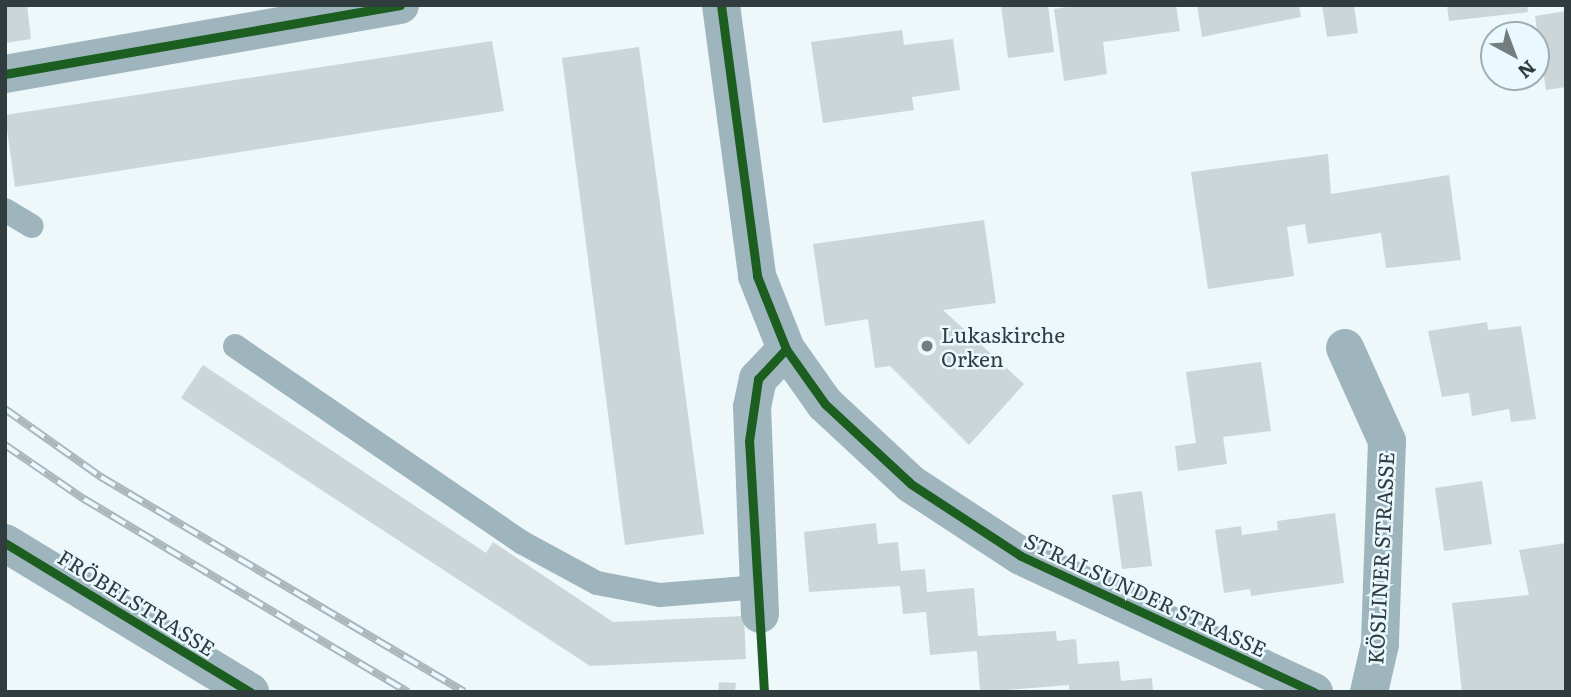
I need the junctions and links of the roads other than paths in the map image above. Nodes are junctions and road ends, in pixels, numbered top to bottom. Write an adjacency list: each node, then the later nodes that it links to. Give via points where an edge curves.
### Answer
1 (400, 5): 3 (street)
2 (721, 5): 8 (street, STRALSUNDER STRASSE, via 757,276)
3 (5, 74)
4 (5, 210): 5 (lane)
5 (32, 226)
6 (235, 346): 10 (lane, via 523,543 597,583 660,594)
7 (1345, 348): 13 (street, KÖSLINER STRASSE, via 1387,440 1380,645)
8 (786, 349): 10 (street, via 758,379 752,407); 12 (street, STRALSUNDER STRASSE, via 851,434 975,528 1104,599)
9 (5, 543): 11 (street, FRÖBELSTRASSE)
10 (760, 601)
11 (250, 692)
12 (1314, 692)
13 (1369, 692)

